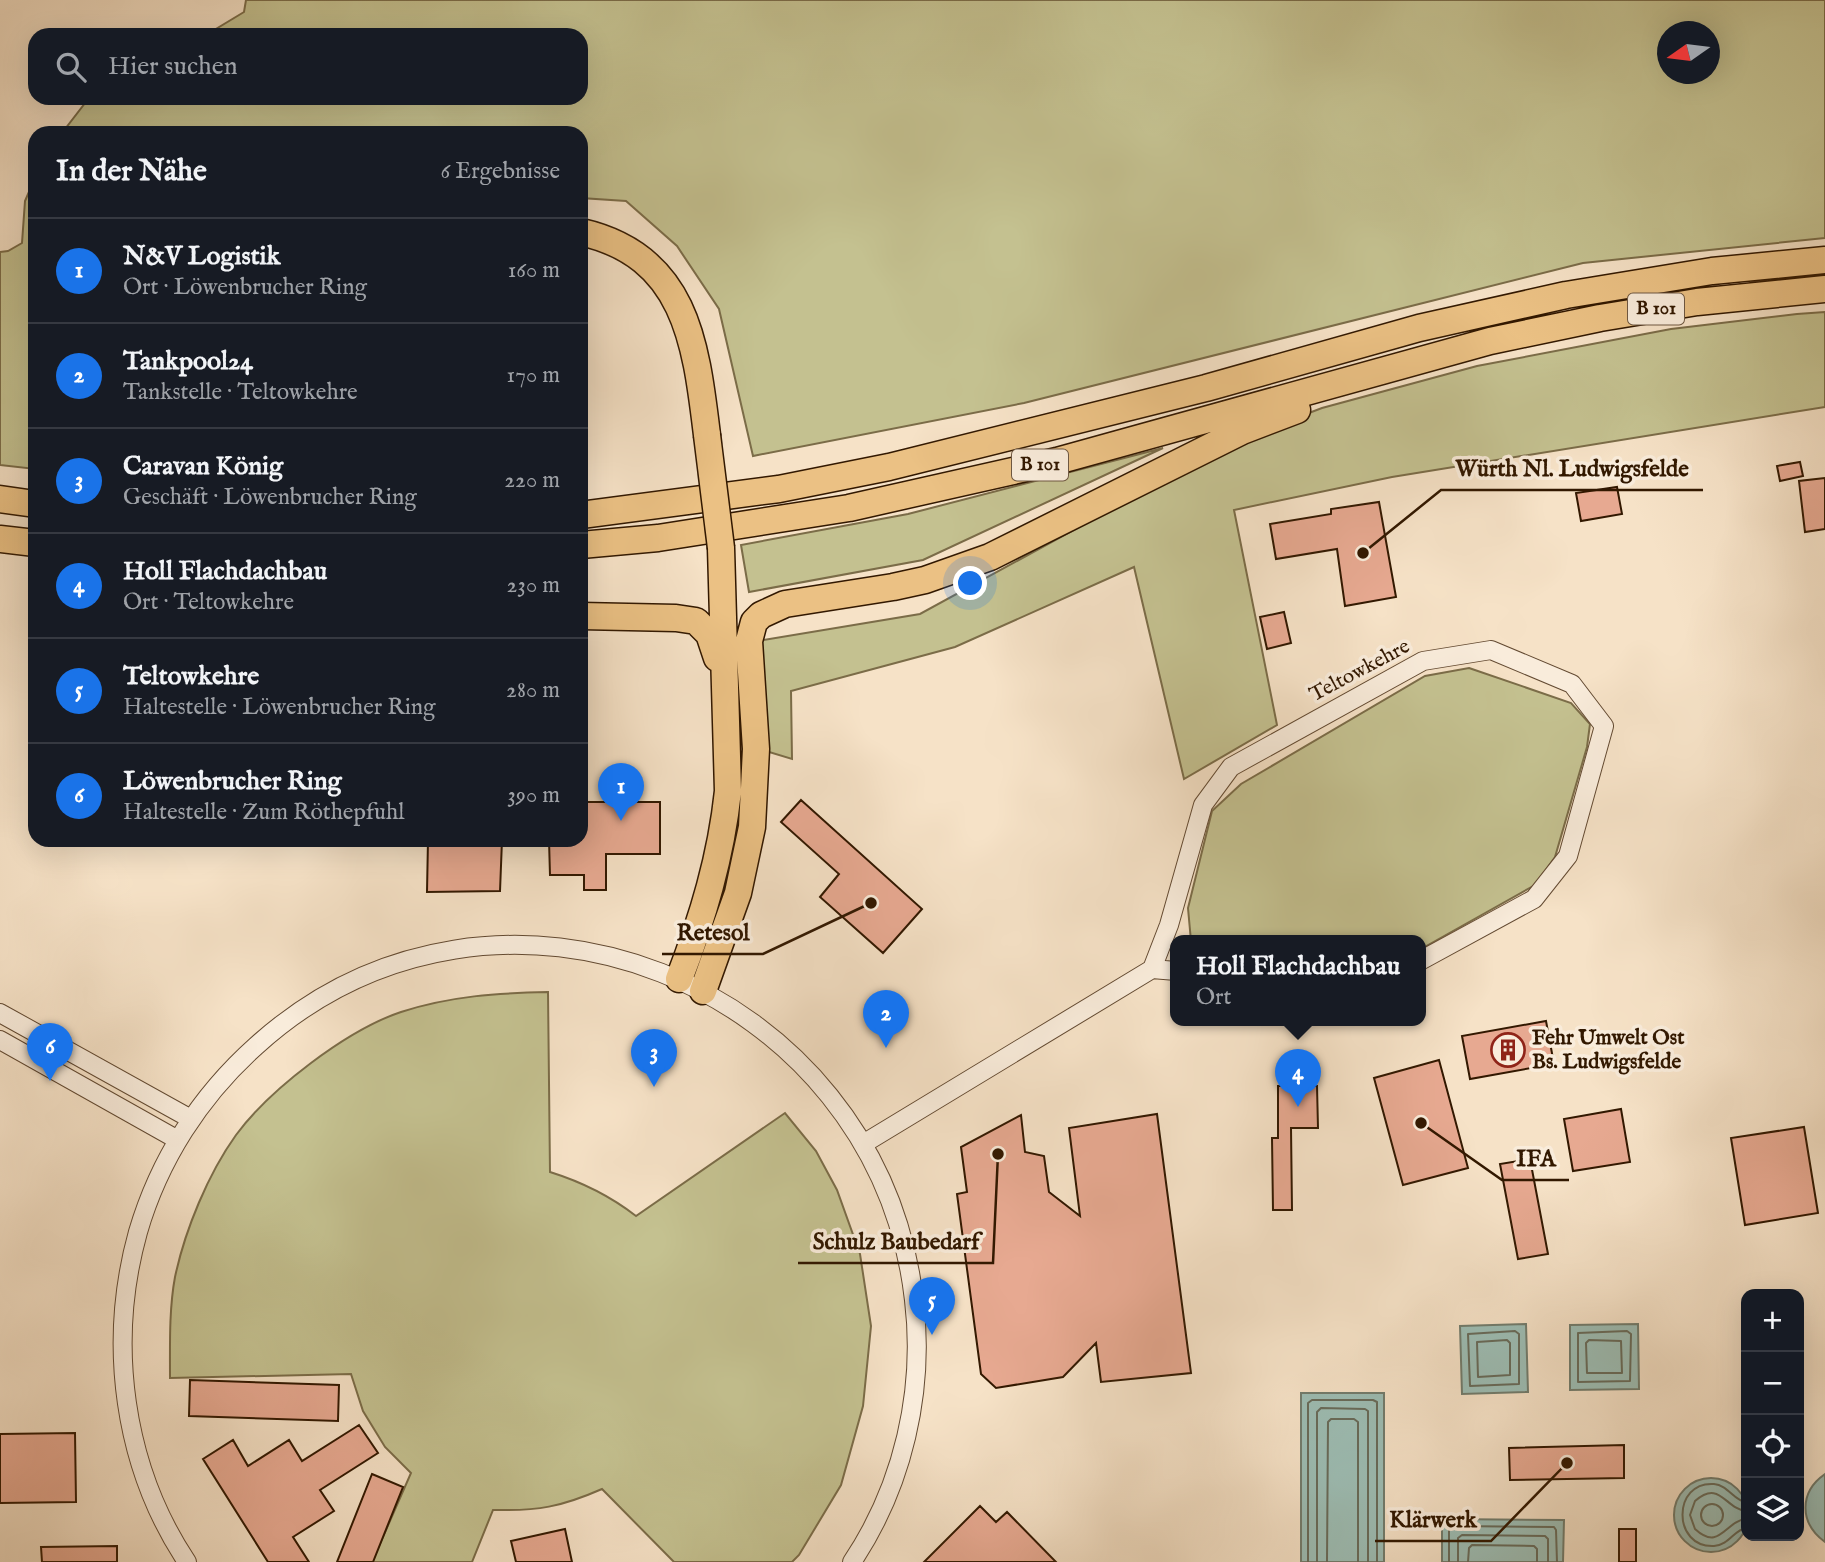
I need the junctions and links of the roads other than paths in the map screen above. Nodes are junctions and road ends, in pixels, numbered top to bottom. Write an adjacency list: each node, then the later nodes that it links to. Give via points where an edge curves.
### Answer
1 (588, 234): 12 (highway, bridge, via 642,260 670,291 689,327)
2 (1825, 260): 7 (highway, B 101, via 1700,273 1566,295 1384,337 1206,388 889,467 779,489)
3 (1825, 289): 4 (highway, B 101, via 1697,302)
4 (1490, 341): 10 (highway, B 101, via 947,487 757,524); 12 (highway, via 1242,432 1024,542 958,570 771,609 750,631)
5 (0, 499): 6 (highway)
6 (28, 502)
7 (588, 513)
8 (0, 539): 9 (highway)
9 (28, 542)
10 (588, 544)
11 (588, 616): 12 (highway, via 696,621 709,634)
12 (738, 687): 16 (highway, via 724,829 710,891); 17 (highway, via 756,750 752,827 738,893)
13 (1426, 958): 14 (street, Teltowkehre, via 1534,899 1568,856 1604,726 1572,684 1491,650 1423,661 1231,767 1203,805)
14 (1152, 969): 15 (street); 22 (street)
15 (1170, 971)
16 (679, 979): 17 (street); 20 (street, via 614,957 556,947 472,948 414,959 351,983 282,1024 241,1059)
17 (703, 991): 22 (street, via 754,1022 799,1060)
18 (0, 1013): 20 (street)
19 (0, 1040): 21 (street)
20 (191, 1119): 21 (street)
21 (178, 1140): 23 (street, via 154,1187 132,1253 122,1362 140,1462 164,1522)
22 (863, 1144): 24 (street, via 889,1196 905,1248 916,1313 917,1364 900,1461 883,1505)
23 (187, 1562)
24 (852, 1562)

